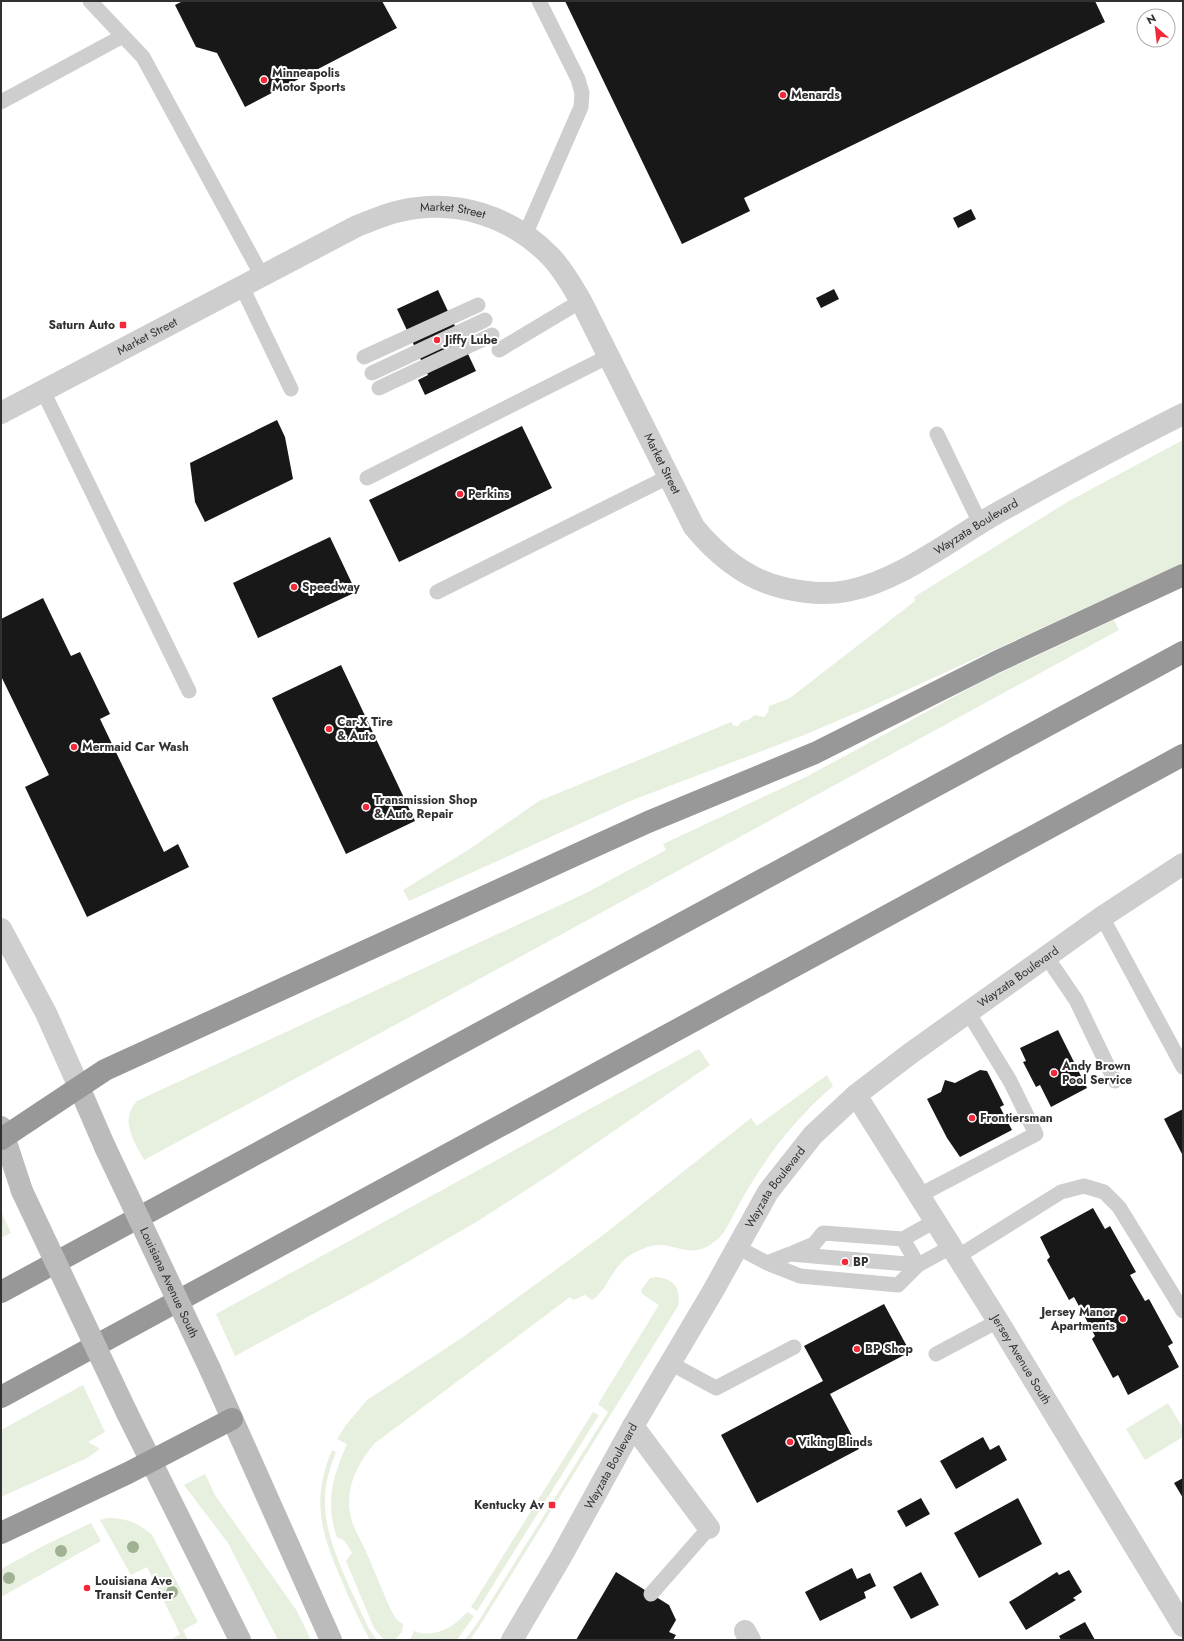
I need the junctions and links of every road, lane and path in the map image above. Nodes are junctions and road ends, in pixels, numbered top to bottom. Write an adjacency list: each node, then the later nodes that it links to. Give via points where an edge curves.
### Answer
1 (90, 1): 3 (lane)
2 (539, 1): 5 (lane, via 578,79 582,93 581,107)
3 (123, 36): 4 (lane); 6 (lane, via 142,57)
4 (1, 102)
5 (525, 235): 6 (street, Market Street, via 505,222 485,214 439,206 418,208 399,211 357,226); 8 (street, Market Street, via 550,256)
6 (262, 276): 7 (street, Market Street)
7 (242, 287): 17 (lane); 18 (street, Market Street)
8 (581, 301): 12 (lane); 13 (street, Market Street)
9 (478, 305): 14 (lane)
10 (485, 320): 15 (lane)
11 (492, 335): 16 (lane)
12 (498, 350)
13 (609, 356): 22 (street, Market Street); 23 (lane)
14 (364, 357)
15 (372, 373)
16 (379, 388)
17 (290, 389)
18 (43, 391): 19 (street, Market Street); 29 (lane)
19 (1, 413)
20 (1183, 414): 24 (street, Wayzata Boulevard, via 1063,476)
21 (937, 434): 24 (lane)
22 (668, 477): 26 (street, Market Street, via 694,527 707,543); 27 (lane)
23 (367, 478)
24 (980, 523): 26 (street, Wayzata Boulevard, via 891,576 848,591 821,594 797,591)
25 (1183, 575): 38 (highway, via 996,662 815,753 556,863 105,1070)
26 (757, 580)
27 (437, 592)
28 (1183, 652): 49 (highway)
29 (189, 691)
30 (1183, 755): 55 (highway)
31 (1183, 864): 32 (street, Wayzata Boulevard)
32 (1102, 917): 34 (street, Wayzata Boulevard); 36 (lane)
33 (1, 929): 38 (street, Louisiana Avenue South, via 46,1013)
34 (1046, 956): 35 (street, Wayzata Boulevard); 37 (lane, via 1076,1000)
35 (968, 1012): 39 (street, Wayzata Boulevard); 41 (lane, via 1010,1081 1036,1134)
36 (1183, 1067)
37 (1115, 1081)
38 (79, 1087): 40 (highway); 56 (main road, Louisiana Avenue South, bridge)
39 (856, 1095): 41 (street, Jersey Avenue South); 44 (street, Wayzata Boulevard, via 813,1135 768,1192)
40 (2, 1135): 58 (main road, bridge, via 22,1191)
41 (918, 1196): 42 (street, Jersey Avenue South)
42 (935, 1221): 43 (lane); 45 (street, Jersey Avenue South)
43 (903, 1239): 46 (lane, via 823,1233 814,1244); 48 (lane)
44 (737, 1246): 47 (lane); 54 (street, Wayzata Boulevard)
45 (954, 1252): 48 (lane); 50 (lane, via 1061,1192 1084,1186 1104,1192 1119,1207); 51 (street, Jersey Avenue South)
46 (790, 1254): 47 (lane); 48 (lane)
47 (767, 1263): 48 (lane, via 800,1276 898,1285)
48 (918, 1265)
49 (1, 1292)
50 (1183, 1311)
51 (998, 1321): 53 (lane); 62 (street, Jersey Avenue South)
52 (794, 1347): 54 (lane, via 716,1388)
53 (936, 1354)
54 (670, 1363): 57 (street, Wayzata Boulevard)
55 (1, 1397)
56 (232, 1419): 58 (highway); 64 (main road, Louisiana Avenue South)
57 (633, 1426): 59 (street); 65 (street, Wayzata Boulevard)
58 (150, 1461): 60 (highway); 63 (main road)
59 (709, 1528): 61 (lane)
60 (1, 1533)
61 (651, 1594)
62 (1183, 1626)
63 (240, 1640)
64 (331, 1640)
65 (512, 1640)

